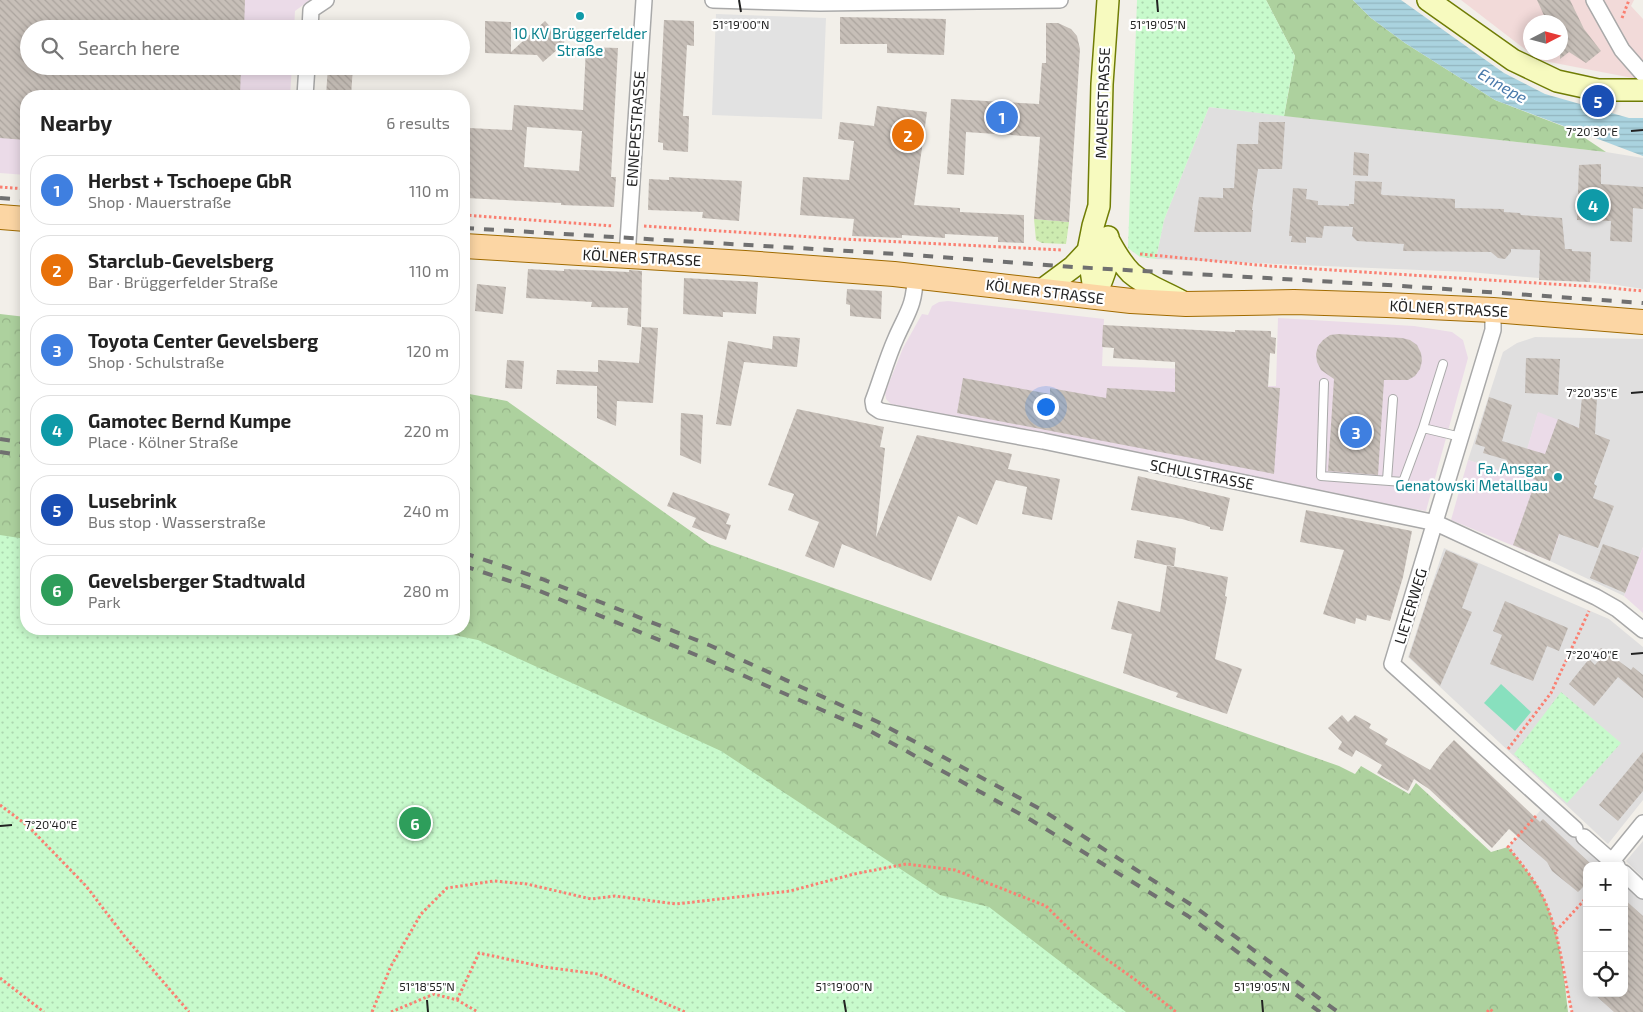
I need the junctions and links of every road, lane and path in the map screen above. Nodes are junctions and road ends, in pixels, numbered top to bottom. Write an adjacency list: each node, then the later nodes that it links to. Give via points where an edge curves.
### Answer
1 (326, 0): 9 (street, via 311,10)
2 (644, 0): 20 (street, ENNEPESTRASSE)
3 (713, 0): 8 (street, via 820,3)
4 (1060, 0): 8 (street)
5 (1108, 0): 16 (main road, MAUERSTRASSE)
6 (1428, 0): 13 (main road, via 1513,60 1557,81 1598,90)
7 (1594, 0): 10 (street, via 1622,50)
8 (954, 1)
9 (310, 20)
10 (1643, 74)
11 (307, 75): 12 (street)
12 (306, 90)
13 (1643, 90)
14 (0, 187): 15 (path)
15 (20, 189)
16 (1099, 206): 22 (main road, MAUERSTRASSE); 23 (main road, MAUERSTRASSE)
17 (470, 215): 20 (path)
18 (0, 217): 19 (main road)
19 (20, 219)
20 (628, 227): 23 (path); 24 (street, ENNEPESTRASSE)
21 (470, 246): 24 (main road, KÖLNER STRASSE)
22 (1112, 246): 27 (path, via 1134,253 1268,266); 28 (main road, MAUERSTRASSE); 29 (main road, via 1133,274)
23 (1088, 251): 26 (main road, via 1073,267); 28 (main road, MAUERSTRASSE)
24 (627, 257): 25 (main road, KÖLNER STRASSE)
25 (915, 276): 26 (main road, KÖLNER STRASSE); 38 (street, SCHULSTRASSE, via 911,307 895,339 874,400 874,407 880,411 1042,441)
26 (1042, 290): 28 (main road, KÖLNER STRASSE)
27 (1643, 291)
28 (1095, 296): 29 (main road, KÖLNER STRASSE)
29 (1186, 304): 30 (main road, KÖLNER STRASSE, via 1307,302)
30 (1493, 310): 31 (main road, KÖLNER STRASSE); 36 (street, LIETERWEG, via 1493,330)
31 (1635, 321)
32 (1443, 364): 35 (lane)
33 (1324, 383): 37 (lane, via 1321,476)
34 (1393, 398): 37 (lane)
35 (1423, 428): 36 (lane); 37 (lane, via 1403,482)
36 (1461, 436): 38 (street, LIETERWEG)
37 (1387, 480)
38 (1436, 523): 39 (street, SCHULSTRASSE); 41 (street, LIETERWEG, via 1392,664)
39 (1596, 597): 40 (street, SCHULSTRASSE, via 1617,608); 41 (path, via 1552,693)
40 (1643, 630)
41 (1498, 761): 42 (street, LIETERWEG)
42 (1546, 804): 45 (street, LIETERWEG); 50 (path, via 1508,847 1543,897)
43 (0, 805): 54 (path, via 28,826 86,886)
44 (1643, 823): 46 (street)
45 (1613, 862)
46 (1616, 862)
47 (1628, 877): 48 (street)
48 (1643, 891)
49 (1583, 901): 50 (path)
50 (1556, 931): 62 (path)
51 (0, 978): 53 (path)
52 (457, 1000): 56 (path, via 434,994); 57 (path); 58 (path, via 478,953 598,974)
53 (44, 1012)
54 (189, 1012)
55 (372, 1012): 59 (path, via 392,966 421,914 447,888 494,881 527,884 591,898 615,896 676,904 790,891 906,864 955,870 1046,906 1081,941)
56 (391, 1012)
57 (478, 1012)
58 (685, 1012)
59 (1176, 1012)
60 (1487, 1012): 61 (path, via 1490,1009)
61 (1493, 1012)
62 (1572, 1012)

